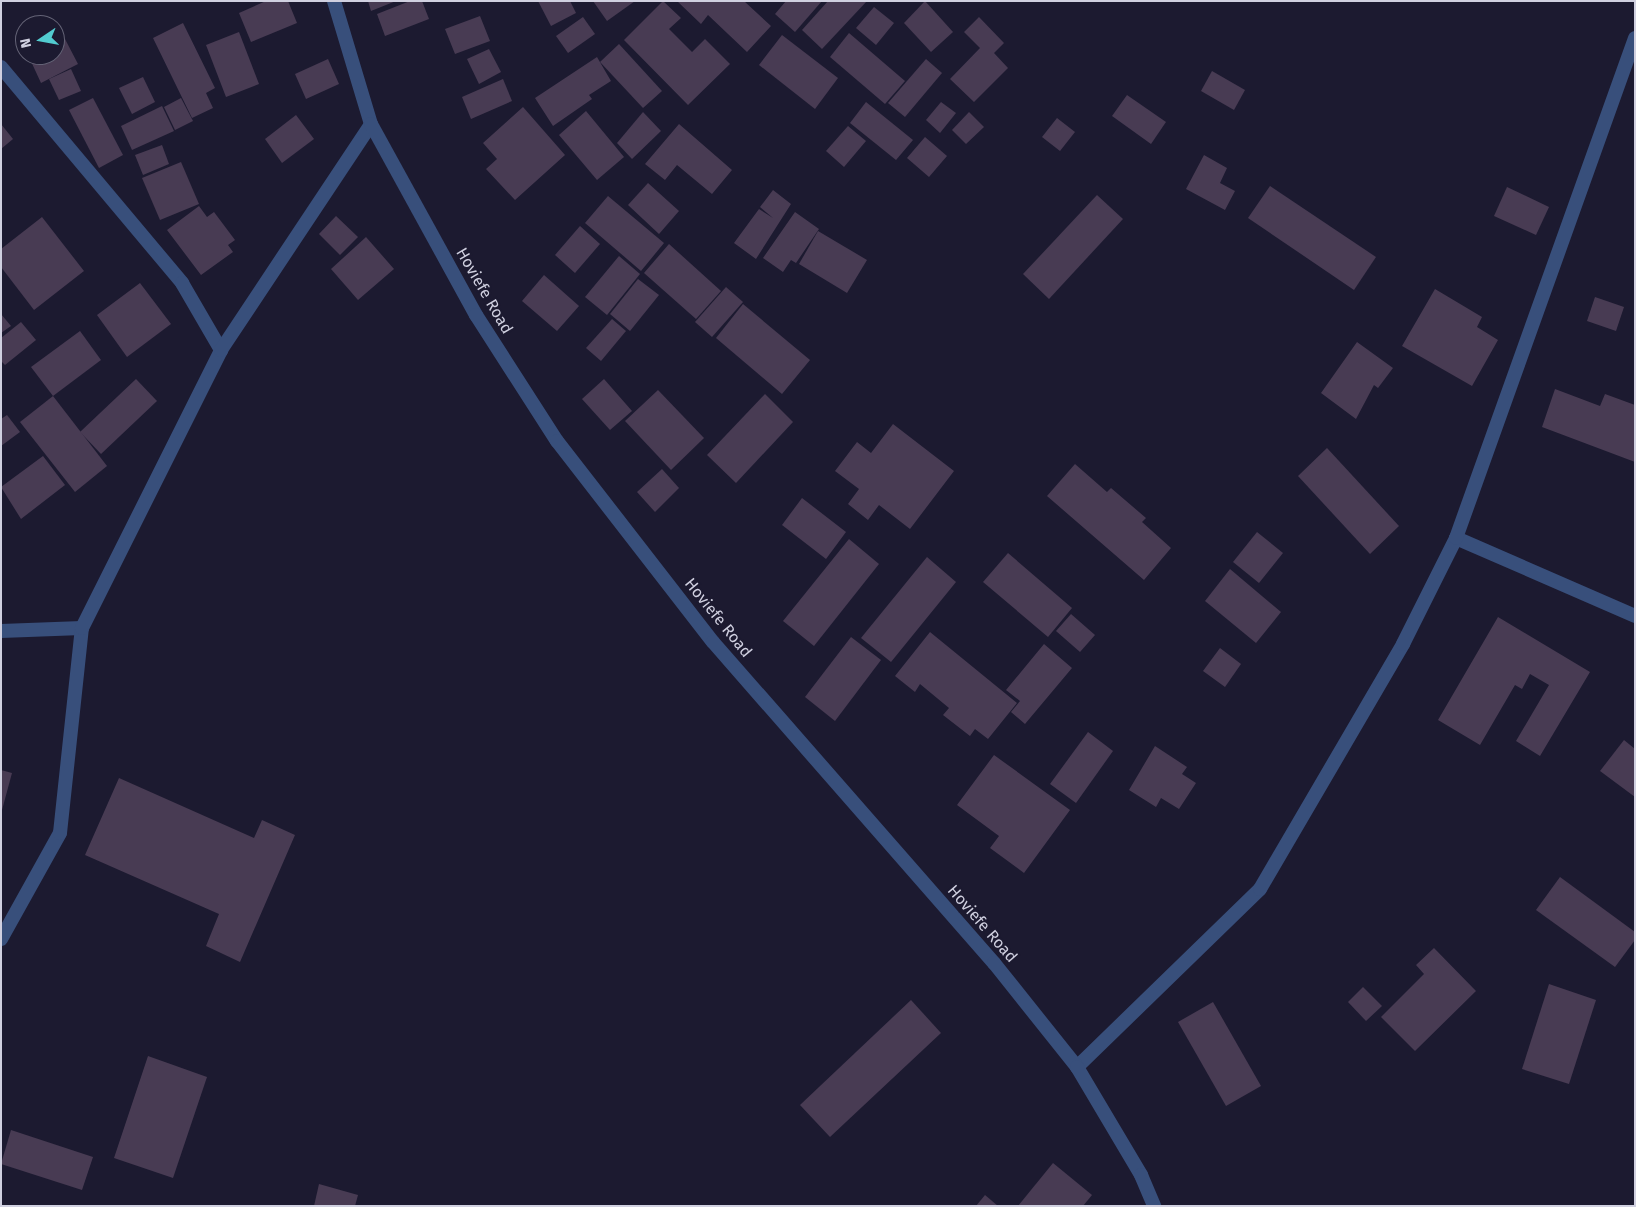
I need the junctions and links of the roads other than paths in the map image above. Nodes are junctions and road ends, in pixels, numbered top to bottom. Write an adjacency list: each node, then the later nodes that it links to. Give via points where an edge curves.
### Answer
1 (334, 1): 4 (street, Hoviefe Road)
2 (1635, 38): 6 (street)
3 (1, 67): 5 (street, via 182,283)
4 (371, 124): 5 (street); 11 (street, Hoviefe Road, via 476,315 557,442 713,642 994,964)
5 (221, 350): 8 (street)
6 (1456, 538): 7 (street); 11 (street, via 1402,644 1260,888)
7 (1635, 616)
8 (82, 628): 9 (street); 10 (street, via 60,833)
9 (1, 630)
10 (1, 939)
11 (1077, 1067): 12 (street, Hoviefe Road, via 1141,1175)
12 (1154, 1206)

